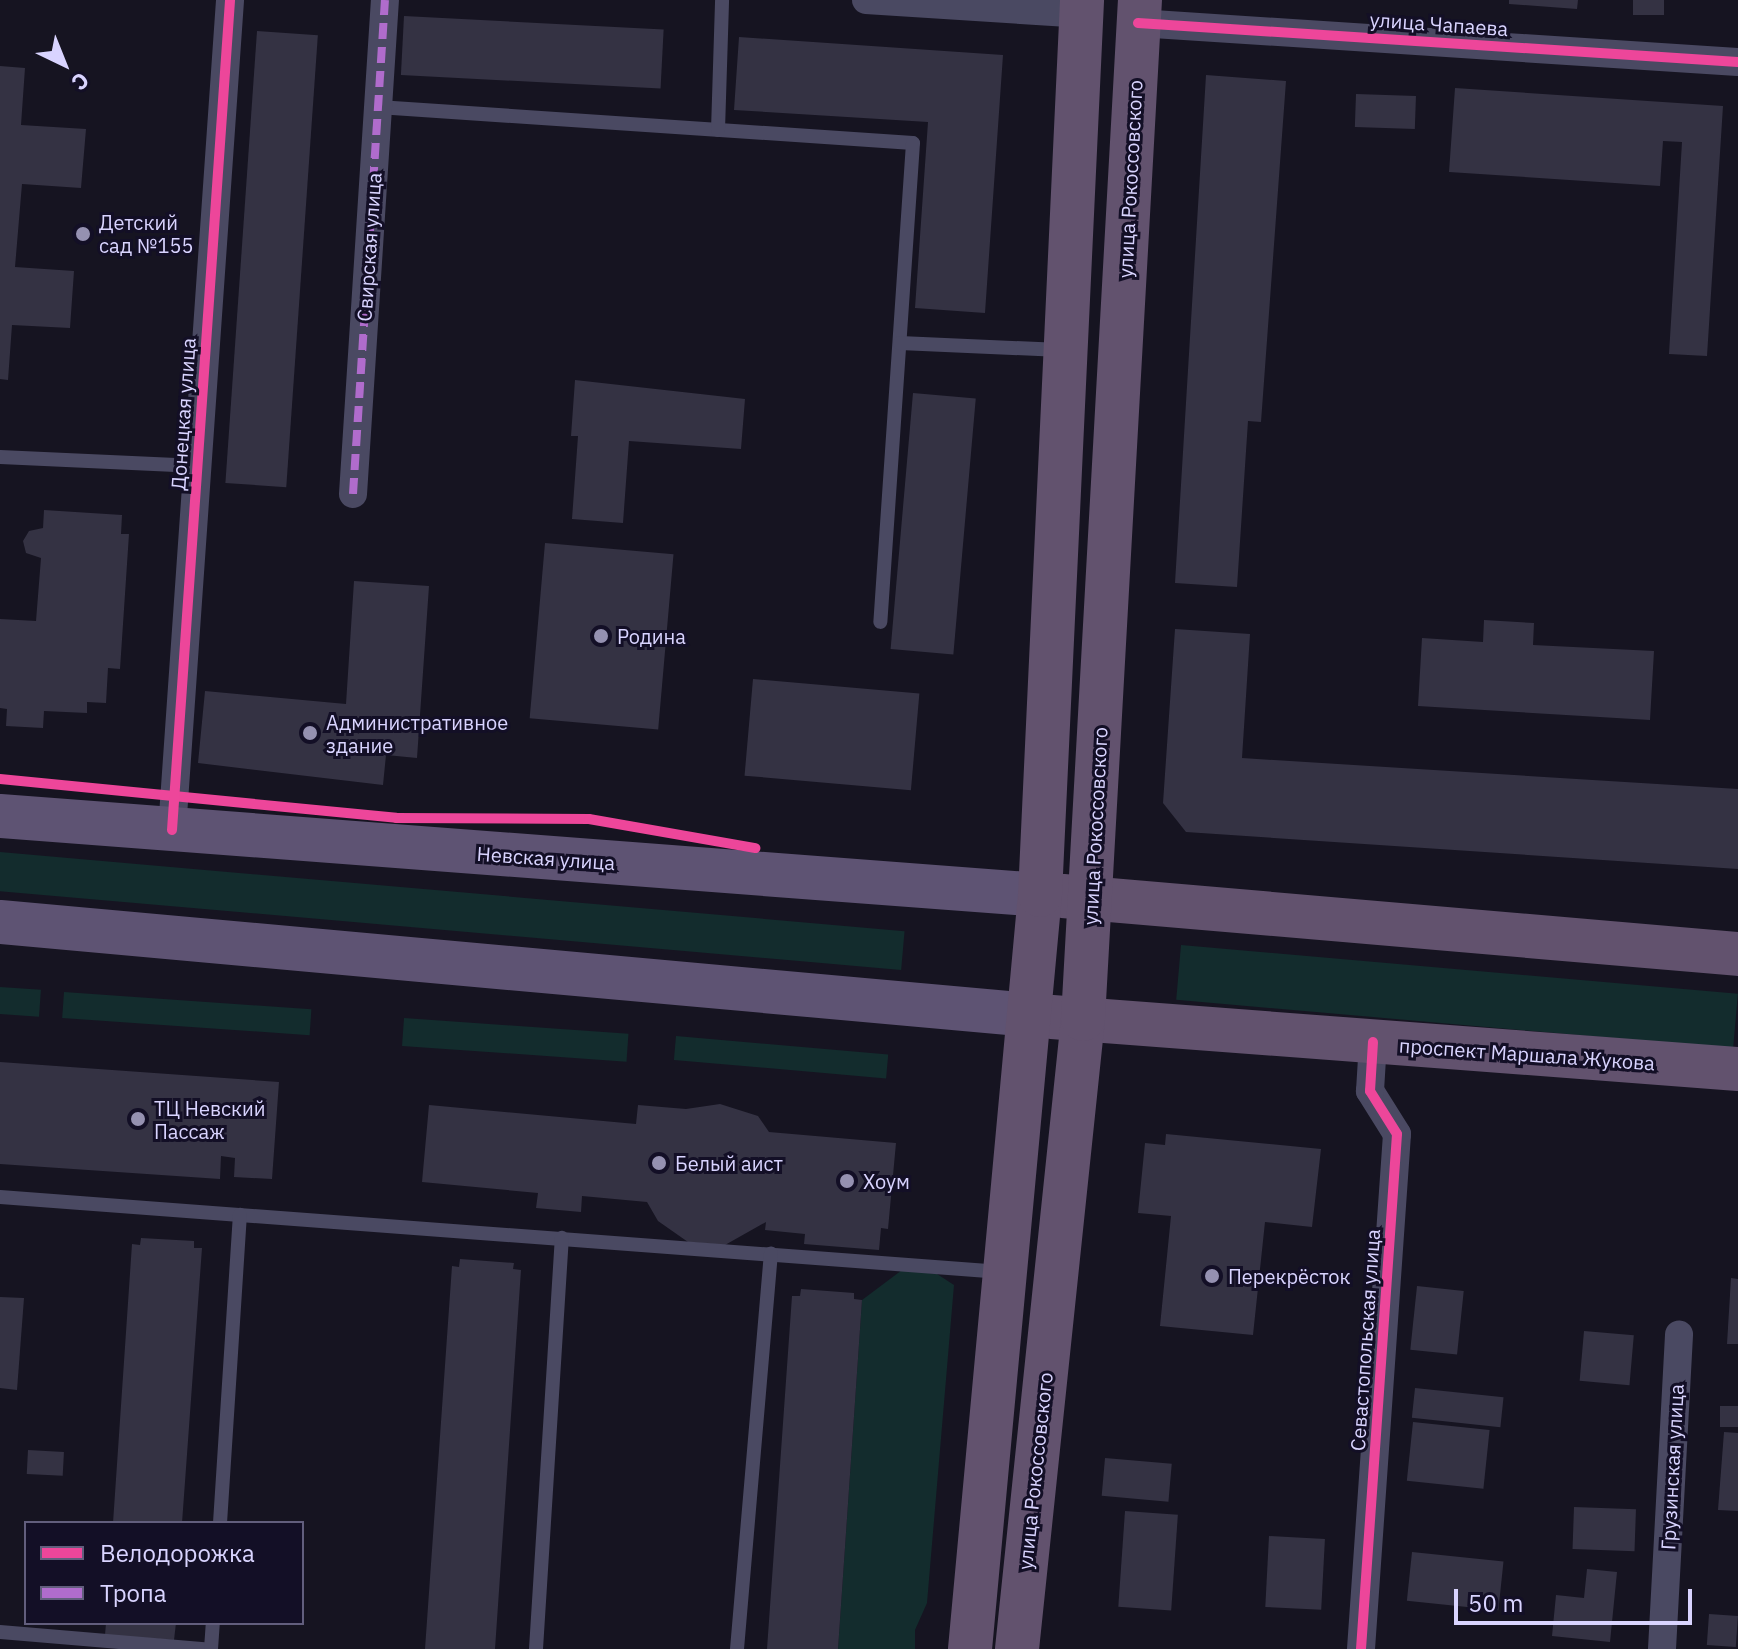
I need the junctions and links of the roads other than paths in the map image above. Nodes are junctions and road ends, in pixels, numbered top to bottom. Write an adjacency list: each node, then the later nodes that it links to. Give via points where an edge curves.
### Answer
1 (230, 0): 13 (street, Донецкая улица)
2 (385, 0): 8 (street, Свирская улица)
3 (722, 0): 9 (lane)
4 (866, 0): 5 (street)
5 (1081, 7): 11 (highway)
6 (1139, 12): 7 (street, улица Чапаева); 19 (highway, улица Рокоссовского)
7 (1738, 62)
8 (378, 107): 9 (lane); 14 (street, Свирская улица)
9 (718, 130): 10 (lane, via 913,143)
10 (900, 343): 11 (lane); 15 (lane)
11 (1065, 350): 18 (highway)
12 (0, 457): 13 (lane)
13 (198, 466): 17 (street, Донецкая улица)
14 (353, 494)
15 (880, 622)
16 (0, 816): 17 (main road, Невская улица)
17 (172, 830): 18 (main road, Невская улица)
18 (1040, 895): 19 (highway, Невская улица); 22 (highway)
19 (1092, 898): 21 (highway); 23 (highway, улица Рокоссовского)
20 (0, 922): 22 (main road)
21 (1738, 954)
22 (1030, 1015): 23 (highway, проспект Маршала Жукова); 30 (highway)
23 (1083, 1019): 24 (highway, проспект Маршала Жукова); 40 (highway, улица Рокоссовского)
24 (1373, 1042): 25 (highway, проспект Маршала Жукова); 41 (street, Севастопольская улица, via 1370,1091 1397,1134)
25 (1738, 1069)
26 (0, 1197): 27 (lane)
27 (240, 1215): 28 (lane); 32 (lane)
28 (562, 1238): 29 (lane); 37 (lane)
29 (771, 1253): 30 (lane); 38 (lane)
30 (1005, 1273): 39 (highway)
31 (1679, 1334): 42 (street, Грузинская улица)
32 (220, 1521)
33 (213, 1625): 36 (lane)
34 (0, 1632): 35 (lane)
35 (204, 1649)
36 (211, 1649)
37 (536, 1649)
38 (737, 1649)
39 (970, 1649)
40 (1017, 1649)
41 (1361, 1649)
42 (1662, 1649)

